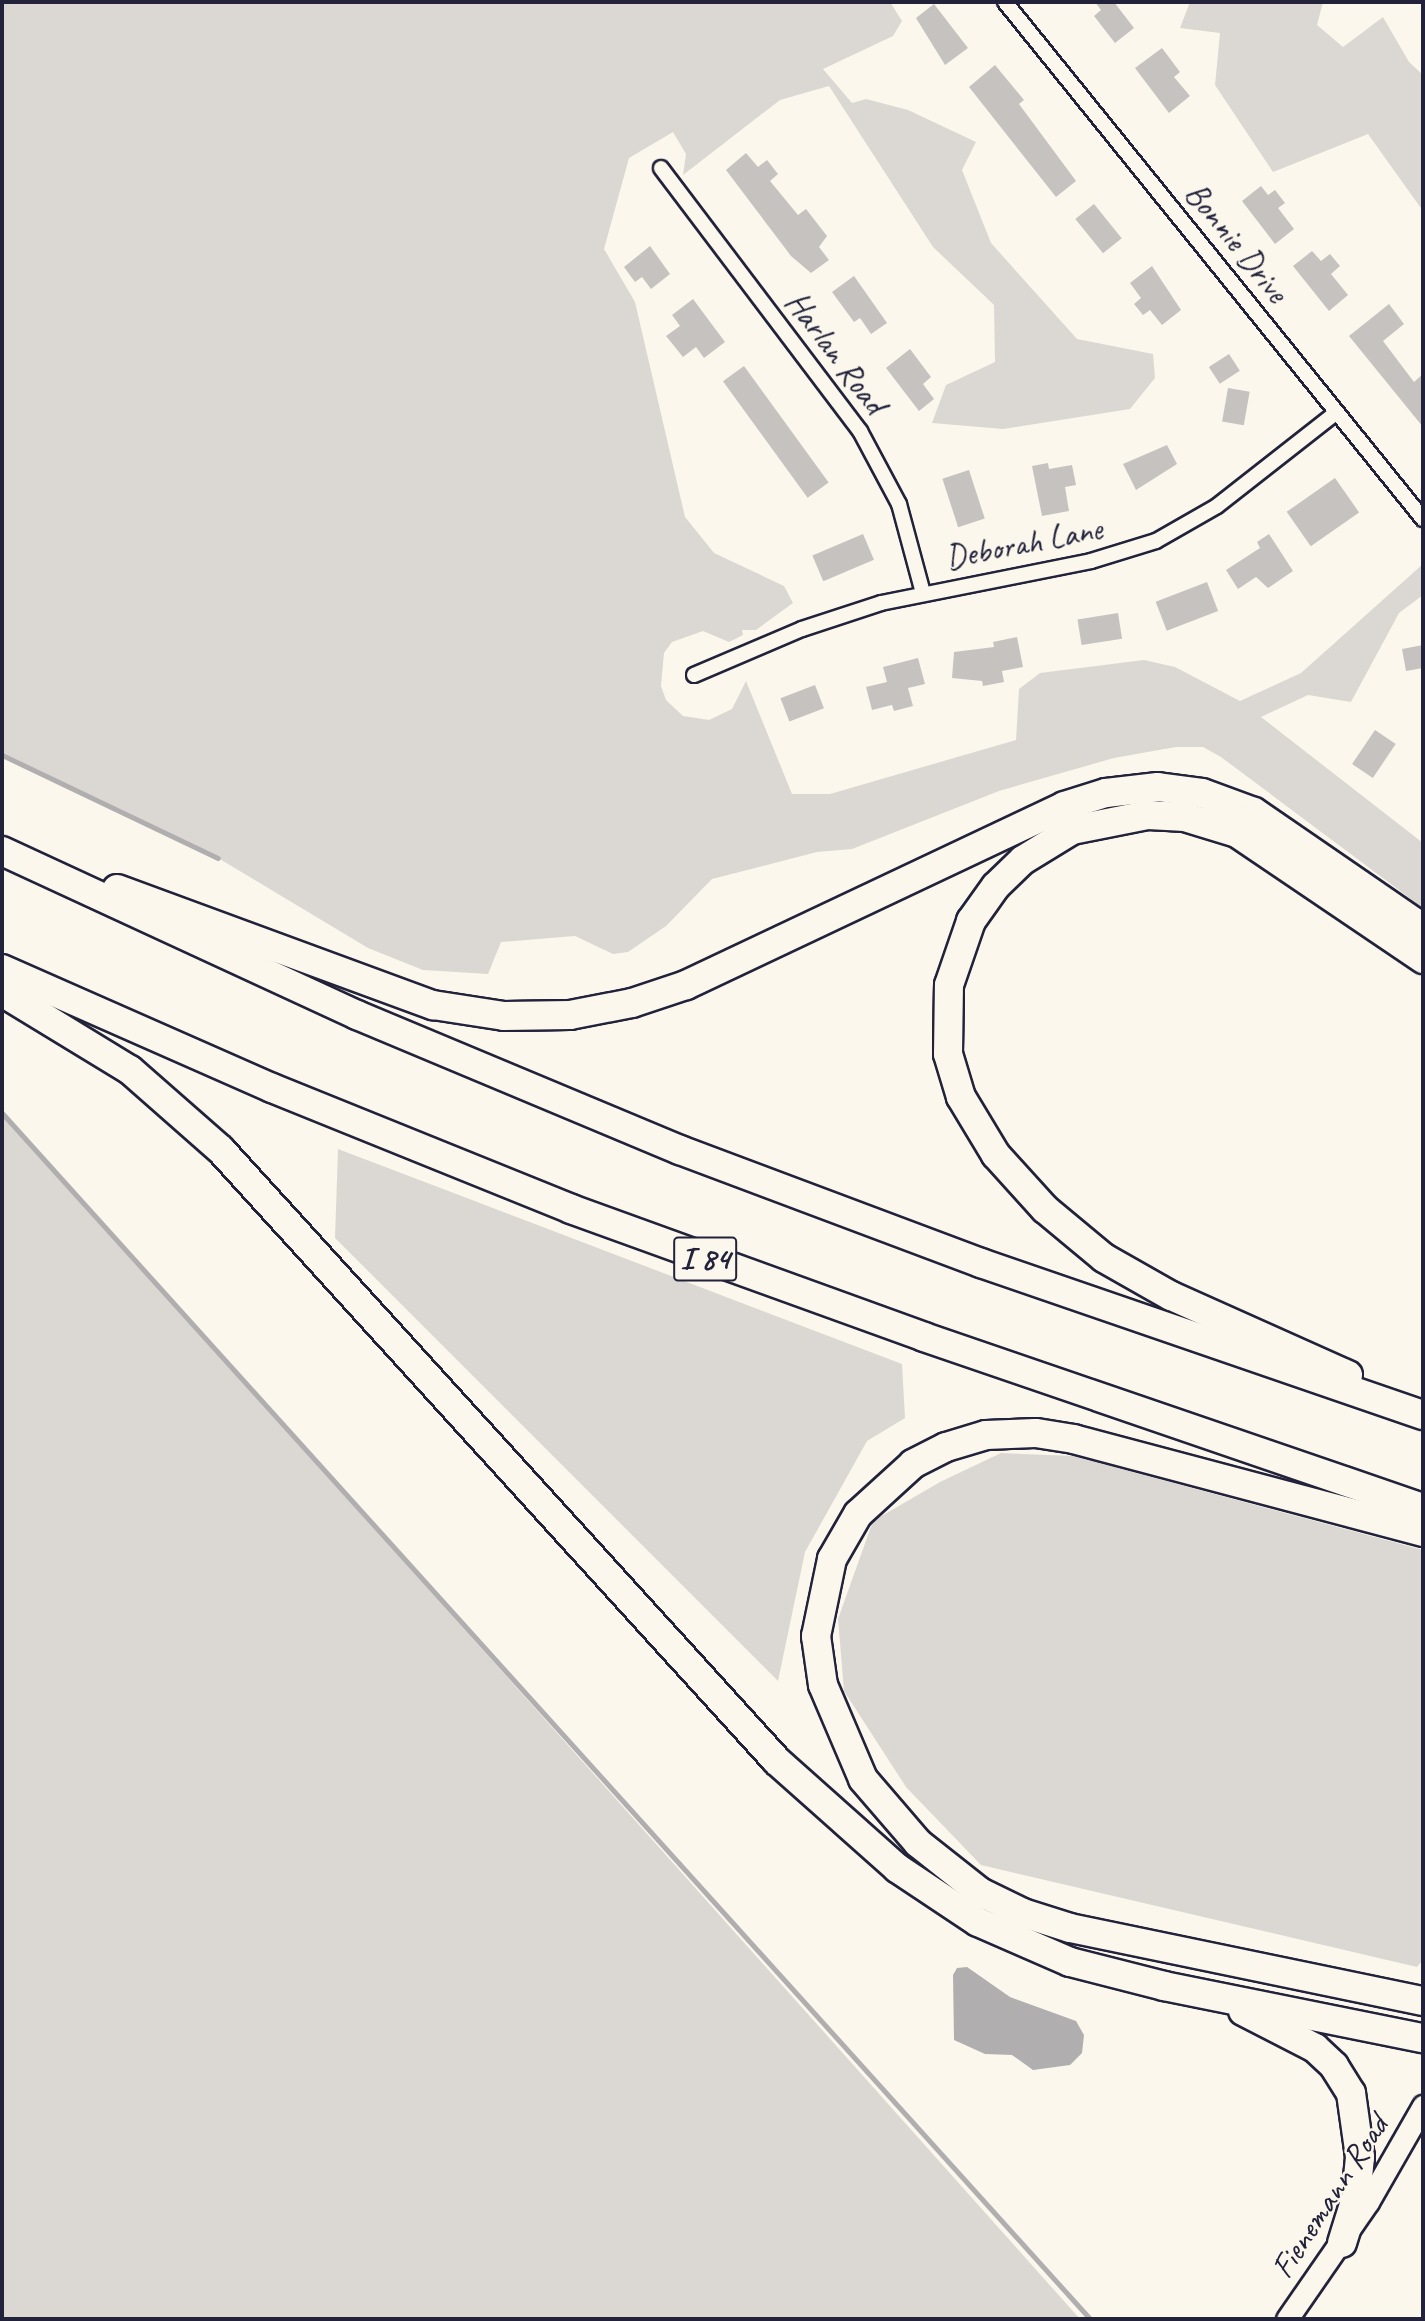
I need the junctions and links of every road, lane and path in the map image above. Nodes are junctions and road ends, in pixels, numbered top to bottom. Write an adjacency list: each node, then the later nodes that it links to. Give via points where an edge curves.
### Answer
1 (1005, 2): 3 (street, Bonnie Drive)
2 (661, 168): 5 (street, Harlan Road, via 860,431 899,505)
3 (1337, 412): 4 (street, Bonnie Drive); 5 (street, Deborah Lane, via 1217,506 1156,541 1091,561)
4 (1423, 519)
5 (923, 593): 6 (street, Deborah Lane, via 802,629)
6 (694, 675)
7 (12, 856): 8 (highway, via 128,892 412,999 512,1017 570,1015 674,990 1065,806 1134,788 1188,790 1254,812); 12 (highway, via 369,1020 667,1144 993,1267)
8 (1423, 928)
9 (1423, 959): 12 (highway, via 1237,833 1185,817 1126,816 1072,830 1009,872 964,934 947,1002 948,1054 967,1109 1009,1171 1057,1220 1104,1258 1171,1296 1331,1366)
10 (2, 969): 14 (highway, I 84, via 361,1125 584,1214 924,1338)
11 (2, 992): 16 (highway, via 115,1059 221,1150 769,1752 863,1842 959,1911 1017,1941 1090,1968)
12 (1391, 1404): 13 (highway)
13 (1423, 1415)
14 (1423, 1508)
15 (1423, 1532): 17 (highway, via 1074,1440 1035,1433 986,1435 946,1447 913,1464 858,1514 832,1559 816,1636 822,1685 863,1779 918,1843 980,1892 1023,1913 1070,1928)
16 (1224, 1998): 18 (highway); 20 (highway, via 1315,2048 1348,2086 1357,2117 1360,2157 1356,2198)
17 (1423, 2001)
18 (1423, 2038)
19 (1423, 2106): 20 (main road, Fienemann Road)
20 (1342, 2243): 21 (main road, Fienemann Road)
21 (1287, 2319)

